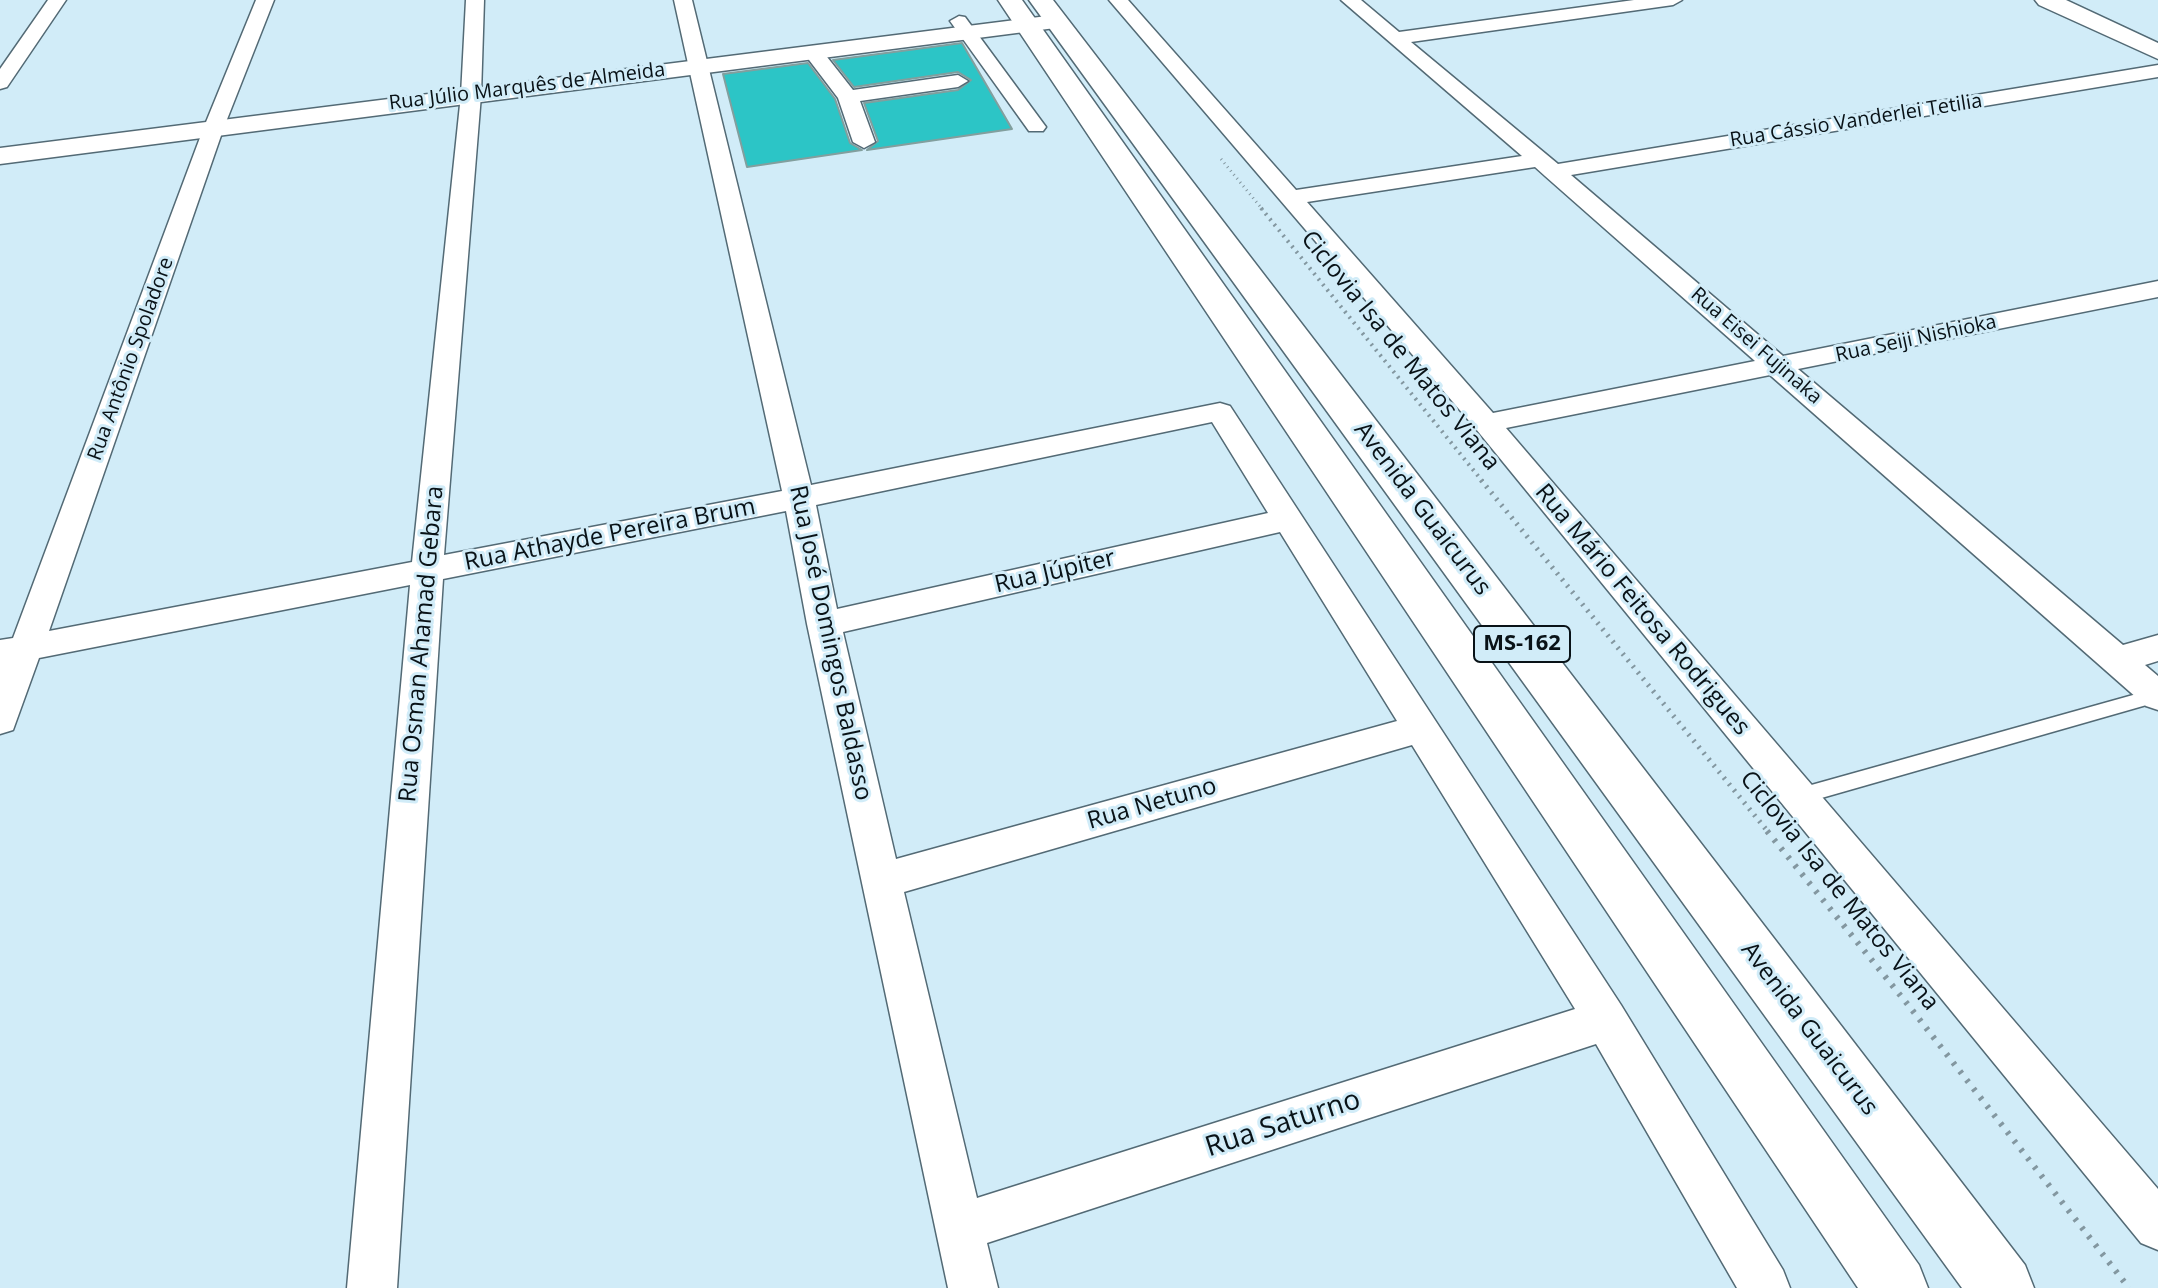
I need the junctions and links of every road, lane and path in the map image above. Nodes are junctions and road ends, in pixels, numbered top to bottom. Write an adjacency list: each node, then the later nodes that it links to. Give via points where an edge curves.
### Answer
1 (57, 0): 19 (street)
2 (265, 0): 22 (street, Rua Antônio Spoladore)
3 (475, 0): 20 (street, Rua Osman Ahamad Gebara)
4 (683, 0): 16 (street, Rua José Domingos Baldasso)
5 (1118, 0): 29 (street, Rua Mário Feitosa Rodrigues)
6 (1350, 0): 13 (street, Rua Eisei Fujinaka)
7 (1673, 0): 13 (street)
8 (2047, 0): 15 (main road)
9 (2079, 0): 12 (main road)
10 (1034, 12): 11 (main road, Rua Júlio Marquês de Almeida); 51 (main road, Avenida Guaicurus / MS-162); 52 (main road, Avenida Guaicurus / MS-162, via 1123,108)
11 (962, 26): 14 (main road, Rua Júlio Marquês de Almeida); 16 (main road, Rua Júlio Marquês de Almeida); 23 (street)
12 (2158, 36)
13 (1396, 38): 28 (street, Rua Eisei Fujinaka)
14 (813, 52): 16 (main road, Rua Júlio Marquês de Almeida); 21 (street)
15 (2158, 52)
16 (699, 60): 20 (main road, Rua Júlio Marquês de Almeida); 33 (street, Rua José Domingos Baldasso)
17 (2158, 71): 28 (street, Rua Cássio Vanderlei Tetilia)
18 (958, 81): 21 (street)
19 (0, 83)
20 (472, 87): 22 (main road, Rua Júlio Marquês de Almeida); 35 (street, Rua Osman Ahamad Gebara)
21 (848, 97): 25 (street)
22 (219, 119): 24 (main road, Rua Júlio Marquês de Almeida); 27 (main road, Rua Júlio Marquês de Almeida); 38 (street, Rua Antônio Spoladore)
23 (1036, 127)
24 (0, 137)
25 (864, 142)
26 (1215, 152): 53 (path, Ciclovia Isa de Matos Viana, via 1909,1006)
27 (0, 156)
28 (1546, 166): 29 (street, Rua Cássio Vanderlei Tetilia); 31 (street, Rua Eisei Fujinaka)
29 (1291, 198): 32 (street, Rua Mário Feitosa Rodrigues)
30 (2158, 289): 31 (street, Rua Seiji Nishioka)
31 (1780, 367): 32 (street, Rua Seiji Nishioka); 39 (street, Rua Eisei Fujinaka)
32 (1486, 423): 43 (street, Rua Mário Feitosa Rodrigues)
33 (799, 498): 34 (street, Rua Athayde Pereira Brum, via 1220,412); 35 (street, Rua Athayde Pereira Brum); 36 (street, Rua José Domingos Baldasso)
34 (1286, 520): 36 (street, Rua Júpiter); 42 (street)
35 (427, 570): 38 (street, Rua Athayde Pereira Brum); 48 (street, Rua Osman Ahamad Gebara)
36 (824, 624): 44 (street, Rua José Domingos Baldasso)
37 (2158, 648): 39 (street)
38 (13, 651): 41 (street, Rua Antônio Spoladore)
39 (2118, 660): 40 (street, Rua Eisei Fujinaka)
40 (2157, 695): 43 (lane)
41 (0, 720)
42 (1422, 728): 44 (street, Rua Netuno); 45 (street)
43 (1797, 797): 46 (street, Rua Mário Feitosa Rodrigues)
44 (883, 880): 47 (street, Rua José Domingos Baldasso)
45 (1606, 1020): 47 (street, Rua Saturno); 50 (street)
46 (2158, 1226)
47 (959, 1228): 49 (street, Rua José Domingos Baldasso)
48 (372, 1288)
49 (973, 1288)
50 (1765, 1288)
51 (1896, 1288)
52 (2002, 1288)
53 (2129, 1288)

